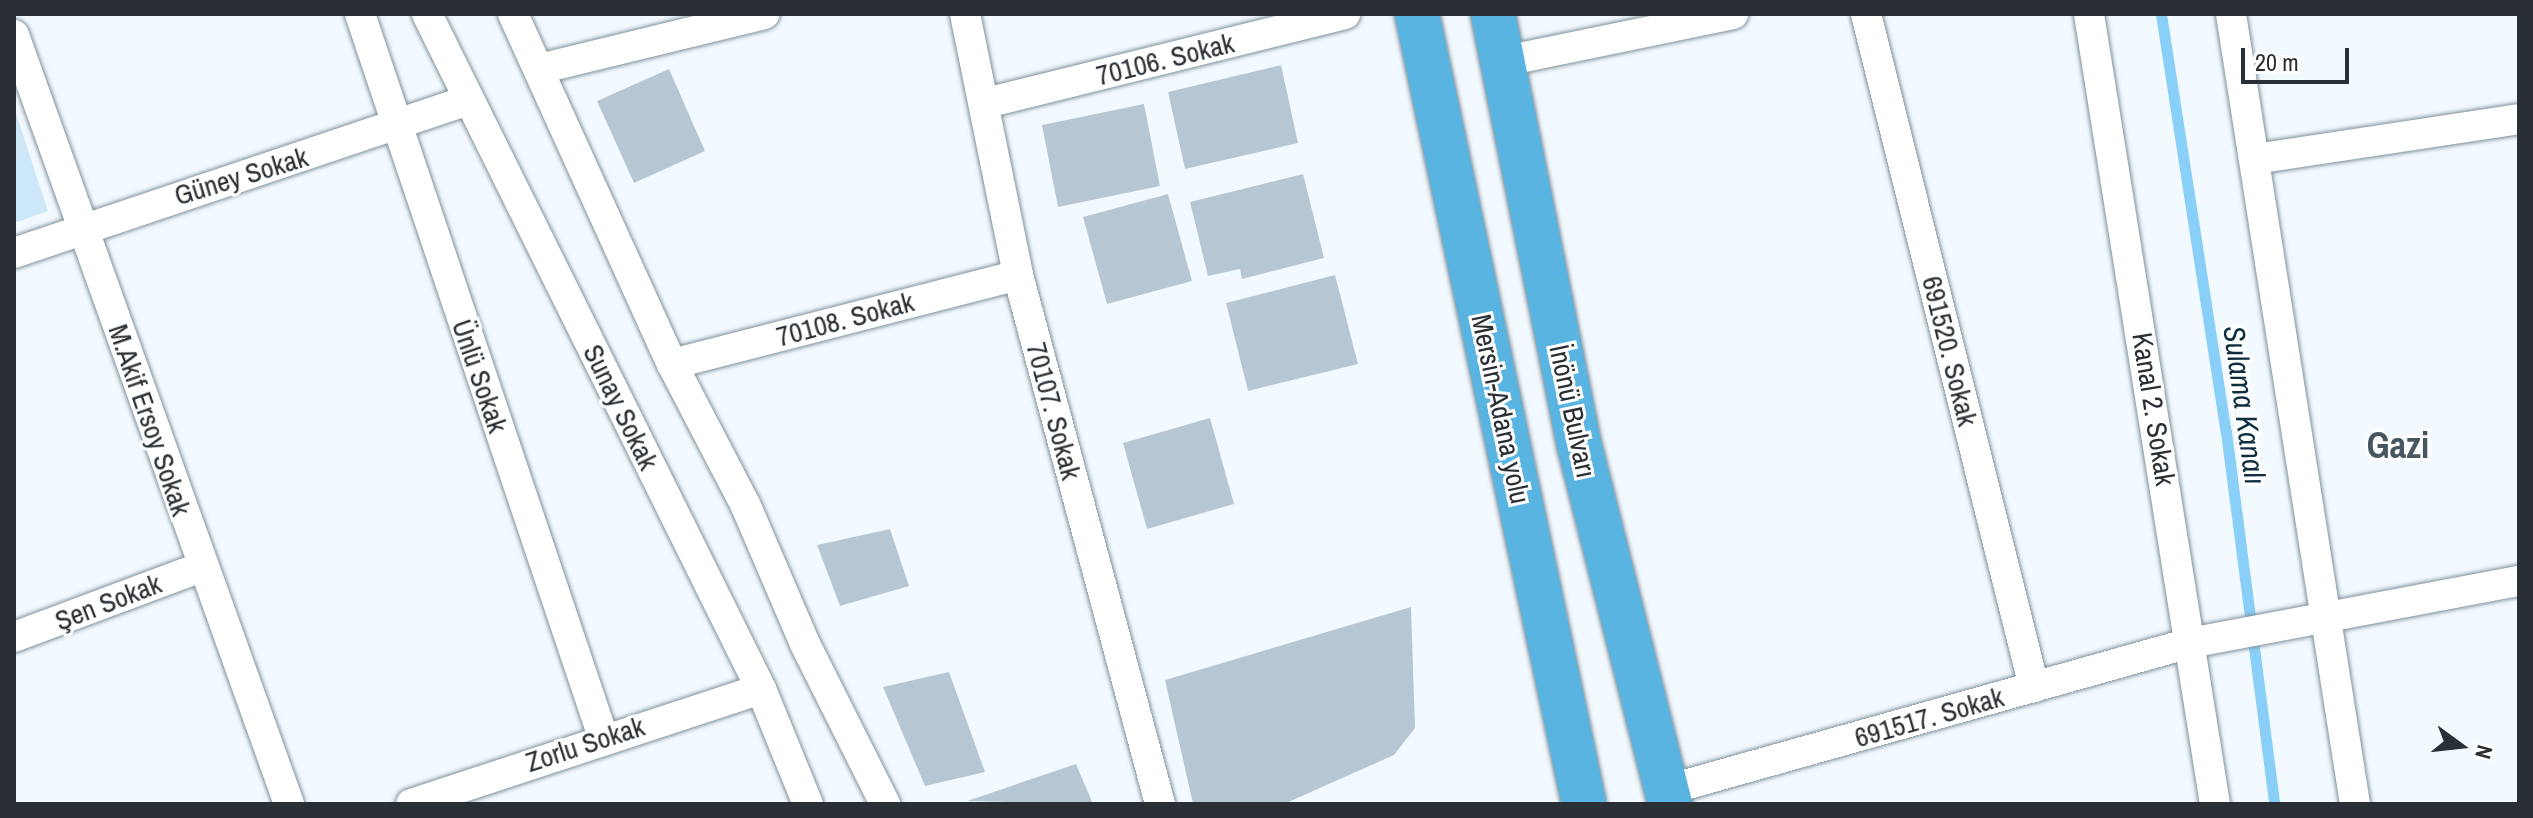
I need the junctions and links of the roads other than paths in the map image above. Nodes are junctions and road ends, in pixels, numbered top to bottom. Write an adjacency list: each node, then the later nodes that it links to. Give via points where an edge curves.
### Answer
1 (360, 14): 19 (street, Ünlü Sokak)
2 (427, 14): 16 (street, Sunay Sokak)
3 (513, 14): 15 (street)
4 (764, 14): 15 (street)
5 (965, 14): 17 (street, 70107. Sokak)
6 (1345, 14): 17 (street, 70106. Sokak)
7 (1417, 14): 39 (highway, Mersin-Adana yolu)
8 (1493, 14): 14 (highway, İnönü Bulvarı)
9 (1733, 14): 14 (street)
10 (1866, 14): 30 (street, 691520. Sokak)
11 (2089, 14): 29 (street, Kanal 2. Sokak)
12 (2231, 14): 20 (street)
13 (14, 35): 21 (street, M.Akif Ersoy Sokak)
14 (1500, 62): 33 (highway, İnönü Bulvarı, via 1580,448)
15 (539, 69): 24 (street)
16 (469, 100): 19 (street, Güney Sokak); 31 (street, Sunay Sokak)
17 (986, 103): 23 (street, 70107. Sokak)
18 (2519, 119): 20 (street)
19 (396, 128): 21 (street, Güney Sokak); 32 (street, Ünlü Sokak)
20 (2255, 159): 27 (street)
21 (83, 227): 22 (street, Güney Sokak); 25 (street, M.Akif Ersoy Sokak)
22 (14, 253)
23 (1018, 275): 24 (street, 70108. Sokak); 38 (street, 70107. Sokak)
24 (672, 364): 37 (street, via 745,504 805,644)
25 (201, 567): 28 (street, Şen Sokak); 34 (street, M.Akif Ersoy Sokak)
26 (2519, 581): 27 (street)
27 (2326, 621): 29 (street, 691517. Sokak); 41 (street)
28 (14, 637)
29 (2190, 643): 30 (street, 691517. Sokak); 40 (street, Kanal 2. Sokak)
30 (2034, 687): 33 (street, 691517. Sokak)
31 (761, 689): 32 (street, Zorlu Sokak); 36 (street, Sunay Sokak)
32 (603, 737): 35 (street, Zorlu Sokak)
33 (1669, 797)
34 (289, 804)
35 (411, 804)
36 (808, 804)
37 (885, 804)
38 (1160, 804)
39 (1584, 804)
40 (2215, 804)
41 (2355, 804)

